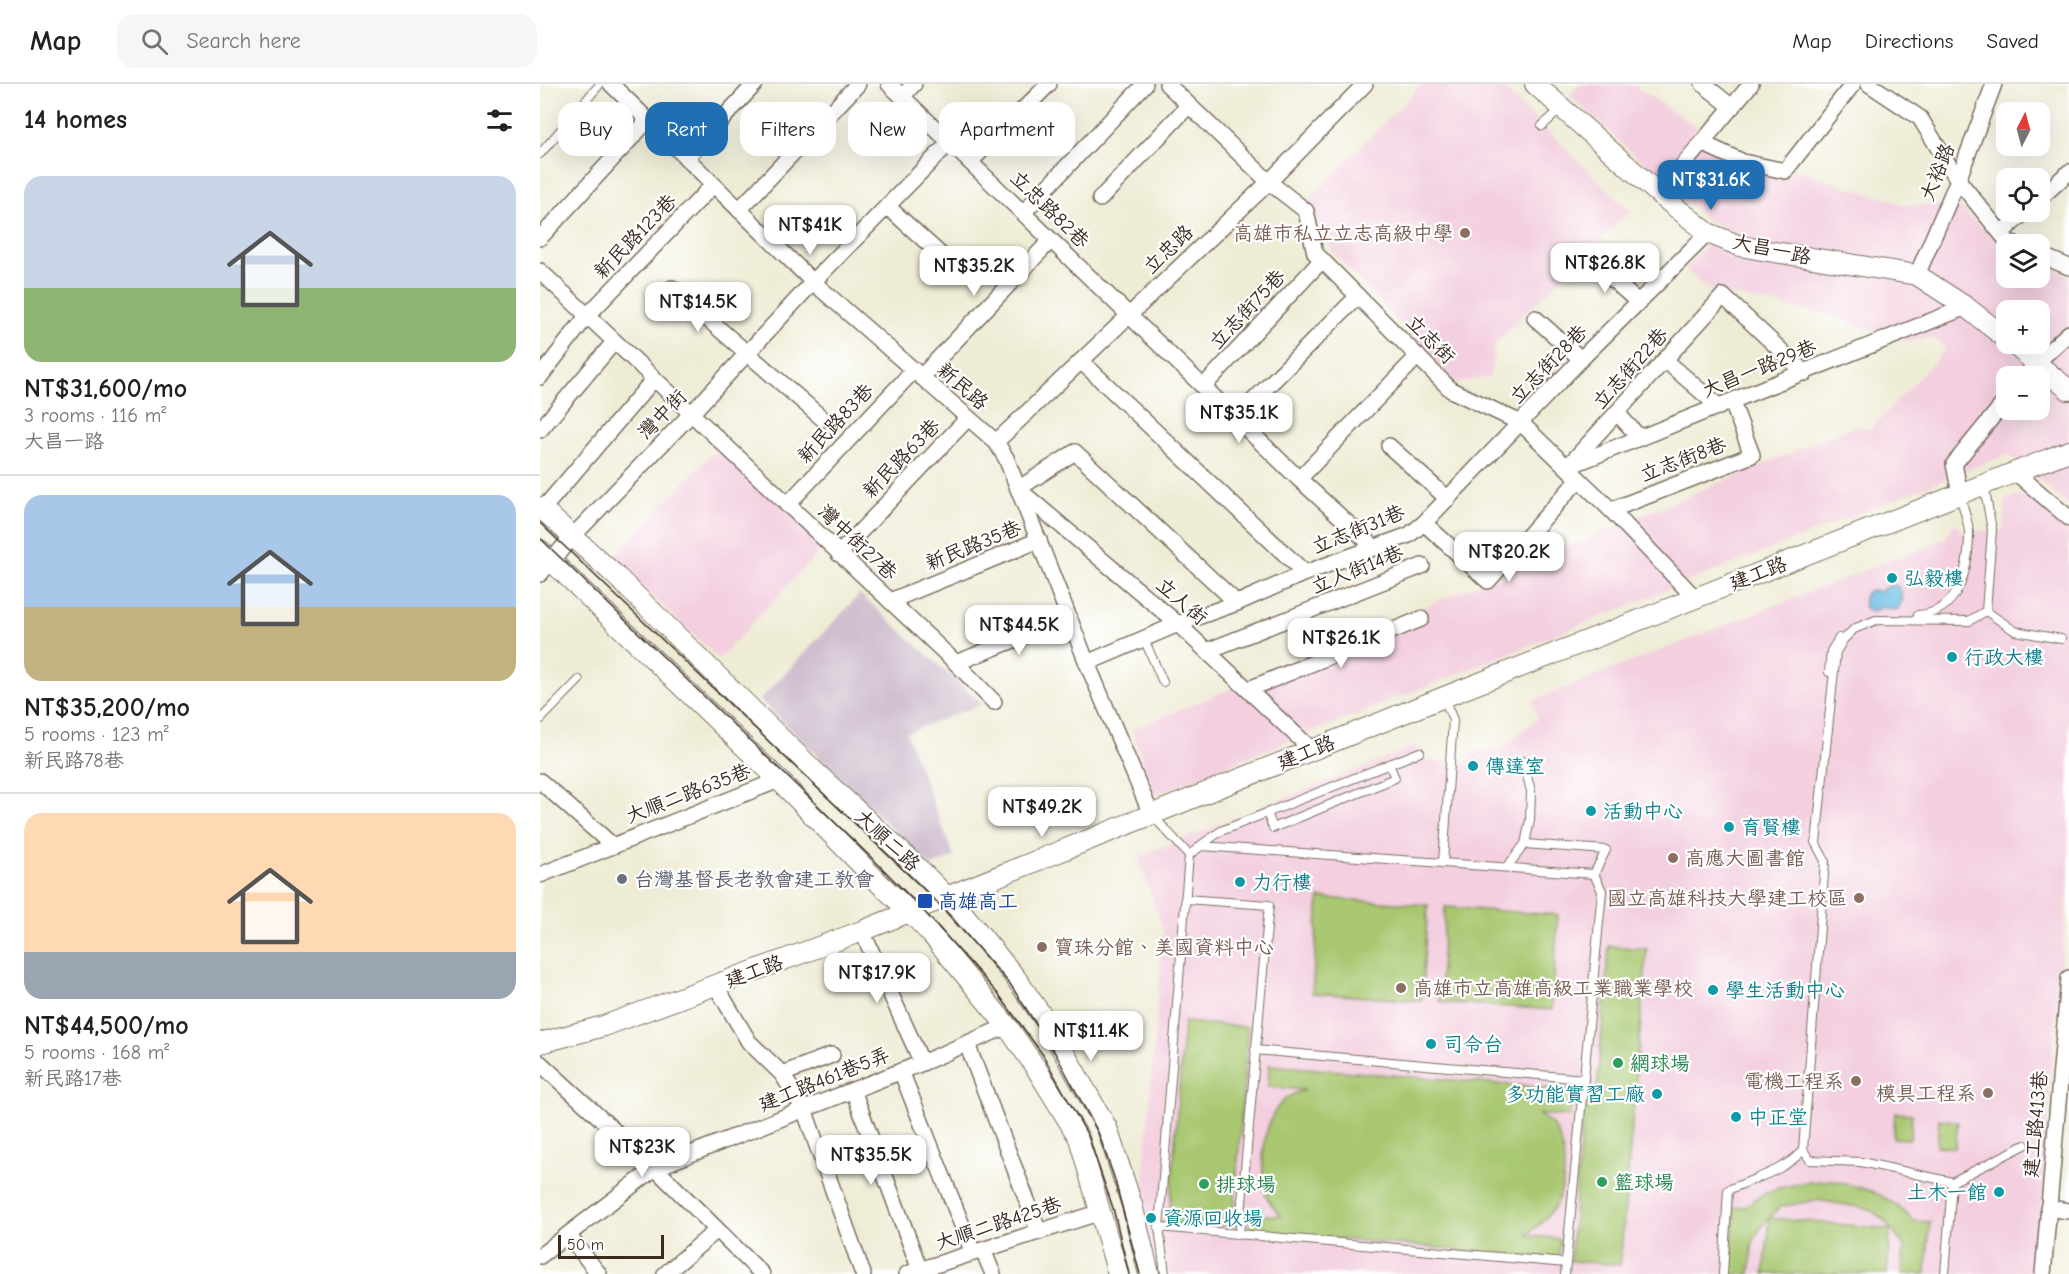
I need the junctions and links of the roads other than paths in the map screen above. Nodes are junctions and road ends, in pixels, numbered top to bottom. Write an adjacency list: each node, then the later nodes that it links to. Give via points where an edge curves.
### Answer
1 (600, 84): 27 (lane)
2 (611, 84): 21 (street, 新民路)
3 (754, 84): 29 (street)
4 (858, 84): 39 (street)
5 (889, 84): 17 (street, 立忠路82巷)
6 (914, 84): 17 (street)
7 (1049, 84): 30 (street)
8 (1145, 84): 40 (street)
9 (1365, 84): 33 (street, 立忠路)
10 (1535, 84): 20 (street, 大昌一路)
11 (1703, 84): 19 (street)
12 (1751, 84): 19 (street)
13 (1853, 84): 25 (street, via 1785,171 1743,162)
14 (1869, 84): 32 (street, via 1920,118)
15 (1994, 84): 32 (street, 大裕路)
16 (1174, 86): 18 (street, 立志街)
17 (902, 97): 24 (street, 立忠路82巷)
18 (1189, 105): 33 (street, 立志街); 37 (street)
19 (1732, 107): 25 (street)
20 (1562, 108): 23 (lane); 36 (street, 大昌一路)
21 (645, 117)
22 (645, 123): 44 (street)
23 (1542, 126)
24 (939, 132)
25 (1702, 143): 36 (street)
26 (939, 153): 38 (street, 灣中街)
27 (540, 154)
28 (964, 156): 30 (street, 立忠路82巷)
29 (686, 158): 34 (street, 新民路)
30 (970, 162): 40 (street, 立忠路82巷)
31 (2069, 172): 35 (street)
32 (1958, 180): 42 (street); 52 (street, 大裕路)
33 (1269, 182): 47 (street, 立志街, via 1306,211 1314,253); 58 (street, 立忠路)
34 (713, 185): 39 (street, 新民路); 59 (street, 新民路123巷)
35 (2050, 189)
36 (1659, 194): 43 (street, 大昌一路)
37 (1100, 199)
38 (887, 206): 49 (street); 53 (street, 灣中街)
39 (739, 210): 53 (street, 新民路)
40 (1023, 213): 45 (street, 立忠路82巷)
41 (2013, 222): 42 (street)
42 (2001, 232)
43 (1708, 233): 52 (street, 大昌一路, via 1740,246); 56 (street, 立志街28巷)
44 (540, 238)
45 (1051, 240): 58 (street, 立忠路82巷); 73 (street, 新民路83巷)
46 (2050, 259): 50 (street)
47 (1322, 260): 55 (street, 立志街); 77 (street, 立志街75巷)
48 (1593, 262): 56 (street)
49 (954, 267)
50 (2069, 267)
51 (540, 271): 59 (street, 灣中街27巷)
52 (1917, 275): 57 (street, 大昌一路)
53 (813, 282): 64 (street, 灣中街); 73 (street, 新民路)
54 (672, 288): 64 (street)
55 (1358, 296): 66 (street, 立志街); 84 (street)
56 (1638, 302): 67 (street, 立志街28巷)
57 (1966, 307): 61 (street, 大昌一路); 72 (street, 大昌一路29巷)
58 (1129, 315): 69 (street, 立忠路); 77 (street, 立忠路82巷)
59 (587, 316): 63 (street, 灣中街27巷); 74 (street, 新民路123巷)
60 (1535, 318): 67 (street)
61 (1996, 330)
62 (2069, 333): 71 (street)
63 (614, 342): 75 (street, 灣中街27巷); 87 (street)
64 (746, 354): 82 (street, 灣中街); 85 (street)
65 (2021, 354): 70 (street)
66 (1418, 356): 86 (street, 立志街, via 1451,390); 94 (street)
67 (1581, 359): 86 (street, 立志街28巷)
68 (1665, 360): 72 (street, 立志街22巷, via 1723,296); 79 (street); 80 (street, 立志街22巷)
69 (1081, 361): 89 (street, 立忠路); 111 (street)
70 (2030, 366)
71 (2035, 366)
72 (1805, 373): 79 (street, 大昌一路29巷)
73 (917, 374): 83 (street, 新民路); 100 (street, 新民路83巷)
74 (540, 377)
75 (654, 379): 82 (street, 灣中街27巷); 101 (street)
76 (2050, 379): 78 (street)
77 (1203, 387): 84 (street, 立忠路82巷)
78 (2069, 390)
79 (1726, 404): 88 (street, 大昌一路29巷); 102 (street, 立志街8巷, via 1752,455)
80 (1617, 412): 88 (street); 92 (street, 立志街22巷)
81 (1996, 412): 98 (street, via 1954,464)
82 (691, 414): 100 (street, 灣中街27巷); 105 (street, 灣中街)
83 (968, 418): 89 (street, 新民路); 108 (street, 新民路63巷)
84 (1236, 418): 94 (street, 立忠路82巷)
85 (823, 419)
86 (1521, 423): 92 (street, 立志街); 99 (street, 立志街31巷)
87 (540, 430)
88 (1640, 438): 92 (street, 大昌一路29巷)
89 (996, 442): 97 (street, 新民路)
90 (1389, 446): 99 (street)
91 (2069, 451): 93 (street, 建工路)
92 (1567, 467): 95 (street, 立志街)
93 (2015, 472): 96 (street, 建工路); 103 (street)
94 (1299, 479): 107 (street, 立忠路82巷)
95 (1579, 480): 102 (street, 立志街); 104 (street, via 1488,581)
96 (1984, 484): 98 (street, 建工路); 115 (lane, via 1992,530)
97 (1018, 489): 106 (street, 新民路); 114 (street, via 1075,452); 118 (street, 立人街)
98 (1960, 494): 112 (street, 建工路); 142 (lane, via 1970,535 1962,583 1951,601 1927,614 1872,616 1850,626 1831,651)
99 (1448, 499): 104 (street, 立志街31巷)
100 (787, 505): 108 (street, 灣中街27巷)
101 (541, 508): 105 (street, 大順二路)
102 (1611, 510): 112 (street, 立志街)
103 (2069, 518)
104 (1424, 523): 107 (street, 立志街31巷, via 1409,535)
105 (572, 537): 109 (street, 灣中街); 151 (street, 大順二路)
106 (1039, 540): 113 (street, 新民路35巷); 116 (street, 新民路)
107 (1375, 548): 111 (street, 立志街31巷)
108 (839, 554): 113 (street, 灣中街27巷)
109 (544, 561): 135 (street, 大順二路)
110 (1422, 566): 121 (street, 立人街14巷)
111 (1305, 573): 114 (street, 立志街31巷)
112 (1695, 598): 127 (street, 建工路)
113 (890, 601): 122 (street, 灣中街27巷)
114 (1237, 603): 118 (street, 立志街31巷)
115 (1986, 611): 120 (lane, via 2015,631); 142 (lane, via 1969,621 1876,620 1854,629 1844,639 1836,652)
116 (1070, 618): 122 (street); 123 (street, 新民路)
117 (1421, 619): 126 (street)
118 (1178, 624): 119 (street, 立志街31巷); 121 (street, 立人街)
119 (1144, 639): 123 (street, 立志街31巷); 125 (lane)
120 (2061, 639)
121 (1208, 651): 126 (street, 立人街)
122 (956, 663): 128 (street, 灣中街27巷)
123 (1087, 663): 141 (street, 新民路)
124 (579, 680): 129 (lane)
125 (1163, 682)
126 (1249, 689): 130 (street, 立人街)
127 (1444, 697): 130 (street, 建工路); 147 (lane, via 1453,720)
128 (994, 702)
129 (540, 720)
130 (1312, 750): 141 (street, 建工路)
131 (1420, 752): 133 (lane)
132 (1523, 762): 143 (lane, via 1531,791)
133 (1389, 764): 134 (lane); 137 (lane, via 1395,778)
134 (1352, 779): 137 (lane); 138 (lane)
135 (778, 780): 144 (street, 大順二路635巷); 153 (street, 大順二路)
136 (541, 783): 144 (street)
137 (1357, 794): 139 (lane)
138 (1309, 797): 139 (lane); 140 (lane)
139 (1315, 811): 140 (lane, via 1273,828)
140 (1267, 813): 145 (lane, via 1221,831)
141 (1151, 814): 146 (lane); 151 (street, 建工路)
142 (1815, 842): 172 (lane, via 1825,861)
143 (1525, 844): 148 (lane); 149 (lane, via 1606,850)
144 (612, 845): 150 (street, 大順二路635巷)
145 (1201, 846): 146 (lane); 147 (lane)
146 (1189, 855): 152 (lane)
147 (1443, 863): 148 (lane)
148 (1507, 867): 149 (lane)
149 (1594, 874): 167 (lane, via 1602,891)
150 (540, 875)
151 (947, 897): 153 (street, 建工路); 193 (street, 大順二路, via 1015,977 1047,1023 1107,1128)
152 (1185, 899): 161 (lane, via 1269,905); 178 (lane)
153 (910, 912): 154 (street, 建工路); 157 (street, 大順二路)
154 (862, 931): 156 (street, 建工路); 164 (street)
155 (2069, 978): 158 (street, 建工路413巷)
156 (716, 986): 159 (street, 建工路, via 604,1026); 166 (street, via 748,1042)
157 (1007, 1026): 160 (street, 建工路461巷5弄); 177 (street, 大順二路, via 1079,1138)
158 (2067, 1030): 170 (street, 建工路413巷)
159 (540, 1043)
160 (967, 1044): 164 (street, 建工路461巷5弄); 180 (street)
161 (1255, 1050): 167 (lane); 181 (lane)
162 (832, 1055): 166 (street)
163 (540, 1063): 173 (street)
164 (922, 1063): 165 (street, 建工路461巷5弄)
165 (901, 1071): 168 (street, 建工路461巷5弄); 183 (street)
166 (782, 1074): 169 (street)
167 (1584, 1079): 185 (lane)
168 (852, 1090): 169 (street, 建工路461巷5弄); 186 (street)
169 (804, 1109): 173 (street, 建工路461巷5弄); 190 (street)
170 (2063, 1112): 175 (street, 建工路413巷)
171 (2025, 1145): 174 (lane)
172 (1803, 1150): 174 (lane, via 1810,1160 1861,1162); 196 (lane, via 1784,1165 1728,1190)
173 (655, 1168): 179 (street); 182 (street, 建工路461巷5弄)
174 (1952, 1182): 197 (lane)
175 (2048, 1208): 176 (street); 198 (street, 建工路413巷)
176 (2069, 1211)
177 (1101, 1212): 180 (street, 大順二路425巷); 192 (street, 大順二路)
178 (1159, 1227): 181 (lane); 194 (lane)
179 (717, 1230): 188 (street); 189 (street)
180 (1039, 1232): 183 (street, 大順二路425巷)
181 (1239, 1234): 185 (lane)
182 (568, 1235): 184 (street, 建工路461巷5弄); 187 (street)
183 (978, 1251): 186 (street, 大順二路425巷); 191 (street)
184 (540, 1256)
185 (1566, 1263): 195 (lane)
186 (913, 1272)
187 (599, 1274)
188 (665, 1274)
189 (762, 1274)
190 (863, 1274)
191 (993, 1274)
192 (1118, 1274)
193 (1149, 1274)
194 (1165, 1274)
195 (1565, 1274)
196 (1723, 1274)
197 (1945, 1274)
198 (2043, 1274)

